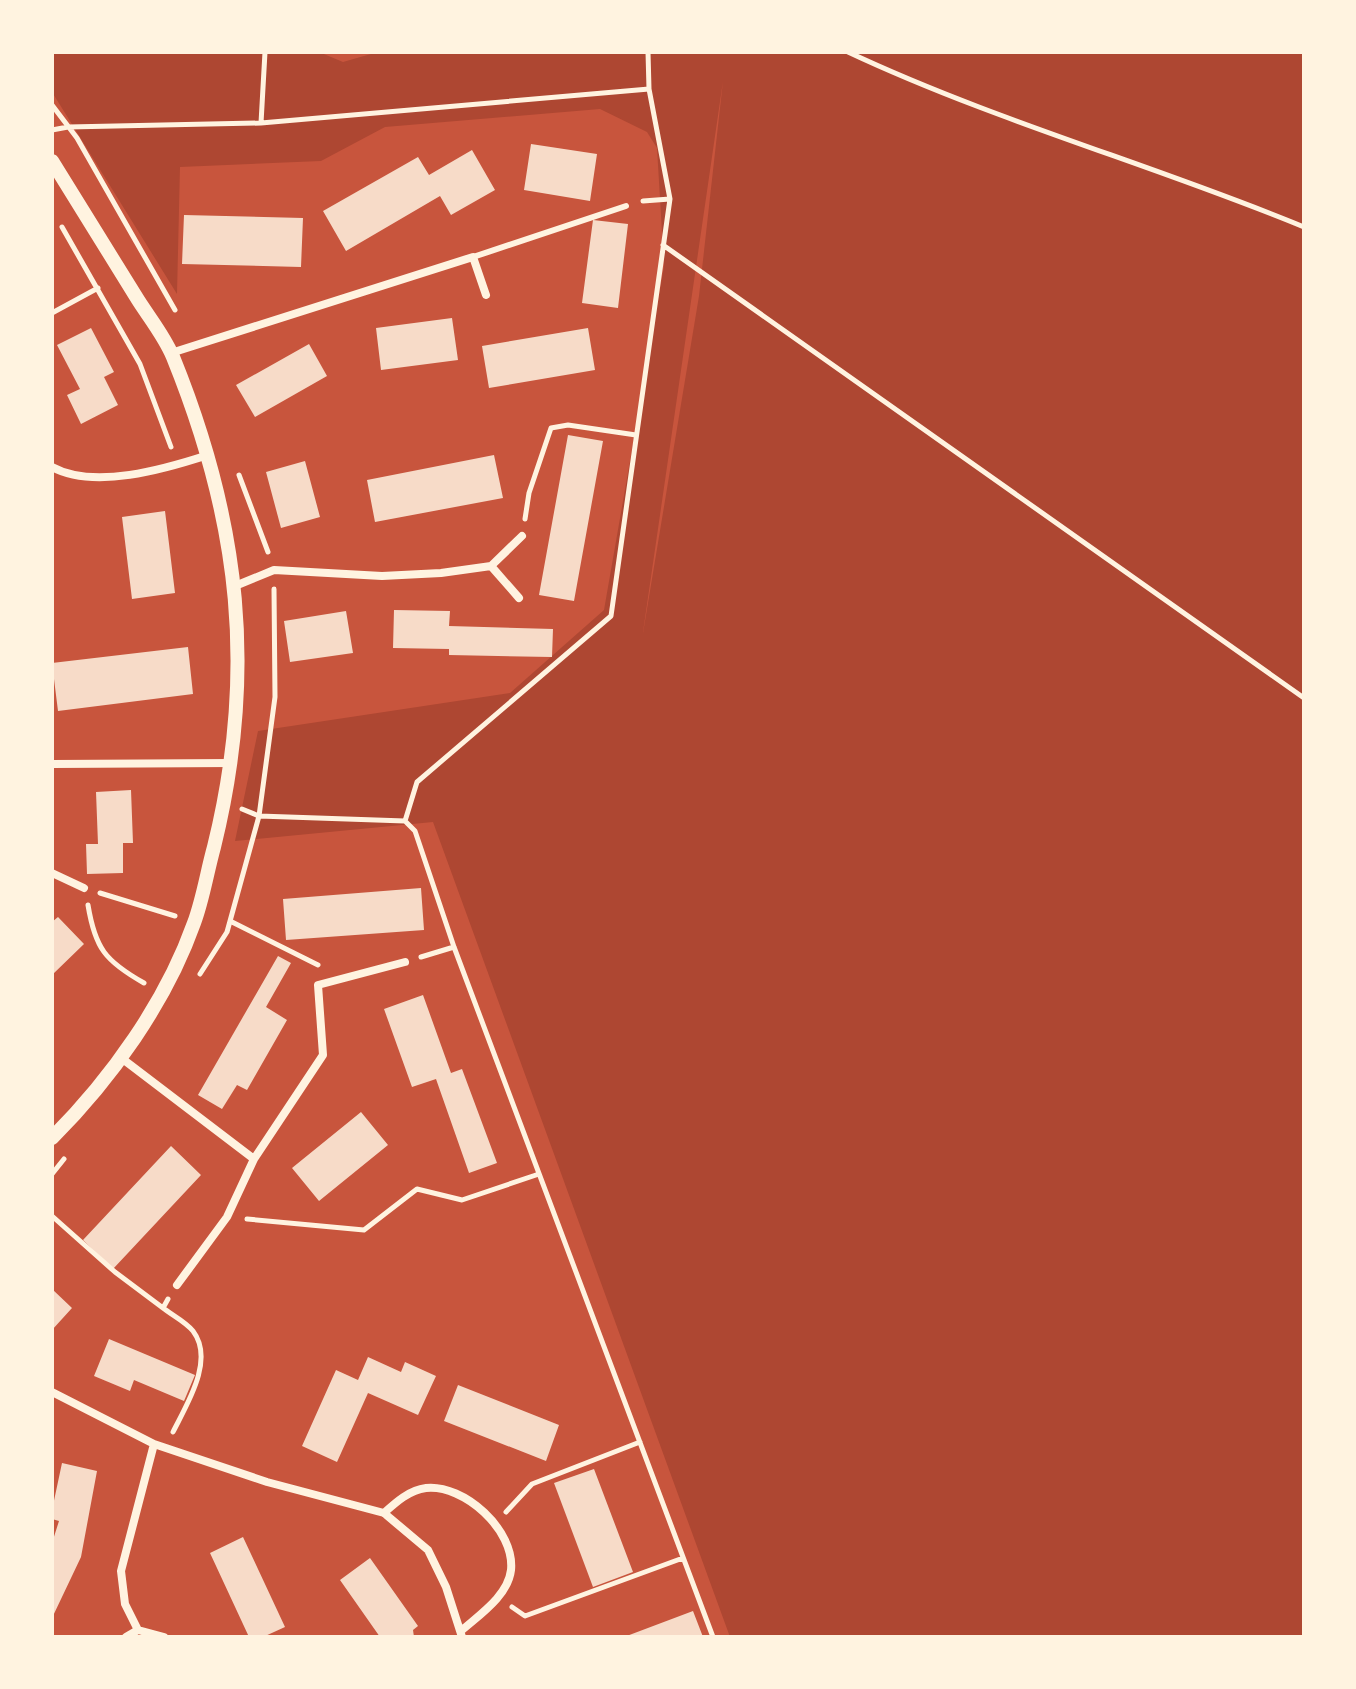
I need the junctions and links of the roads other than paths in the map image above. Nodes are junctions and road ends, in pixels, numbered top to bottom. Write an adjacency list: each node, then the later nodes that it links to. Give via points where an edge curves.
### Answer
1 (52, 161): 5 (street)
2 (626, 206): 3 (lane)
3 (473, 257): 4 (street); 5 (street)
4 (486, 295)
5 (171, 353): 6 (street)
6 (208, 455): 7 (street, via 131,476 65,474); 10 (street)
7 (52, 467)
8 (522, 536): 9 (street)
9 (491, 566): 10 (street, via 382,576 274,570); 11 (street)
10 (235, 586): 12 (street, via 240,678)
11 (519, 598)
12 (233, 763): 13 (street); 17 (street, via 195,922 161,993)
13 (52, 764)
14 (52, 873): 15 (street)
15 (84, 888)
16 (405, 962): 19 (street, via 318,985 323,1055)
17 (120, 1056): 18 (street); 19 (street)
18 (52, 1138)
19 (254, 1159): 20 (street, via 227,1217)
20 (177, 1285)
21 (52, 1392): 22 (street)
22 (154, 1444): 23 (street); 24 (street, via 121,1571 125,1604)
23 (384, 1513): 25 (street, via 428,1550); 25 (street, via 424,1488 449,1490 493,1522 507,1547 511,1571 498,1598)
24 (138, 1630): 26 (street); 27 (street)
25 (462, 1634)
26 (126, 1637)
27 (164, 1637)

